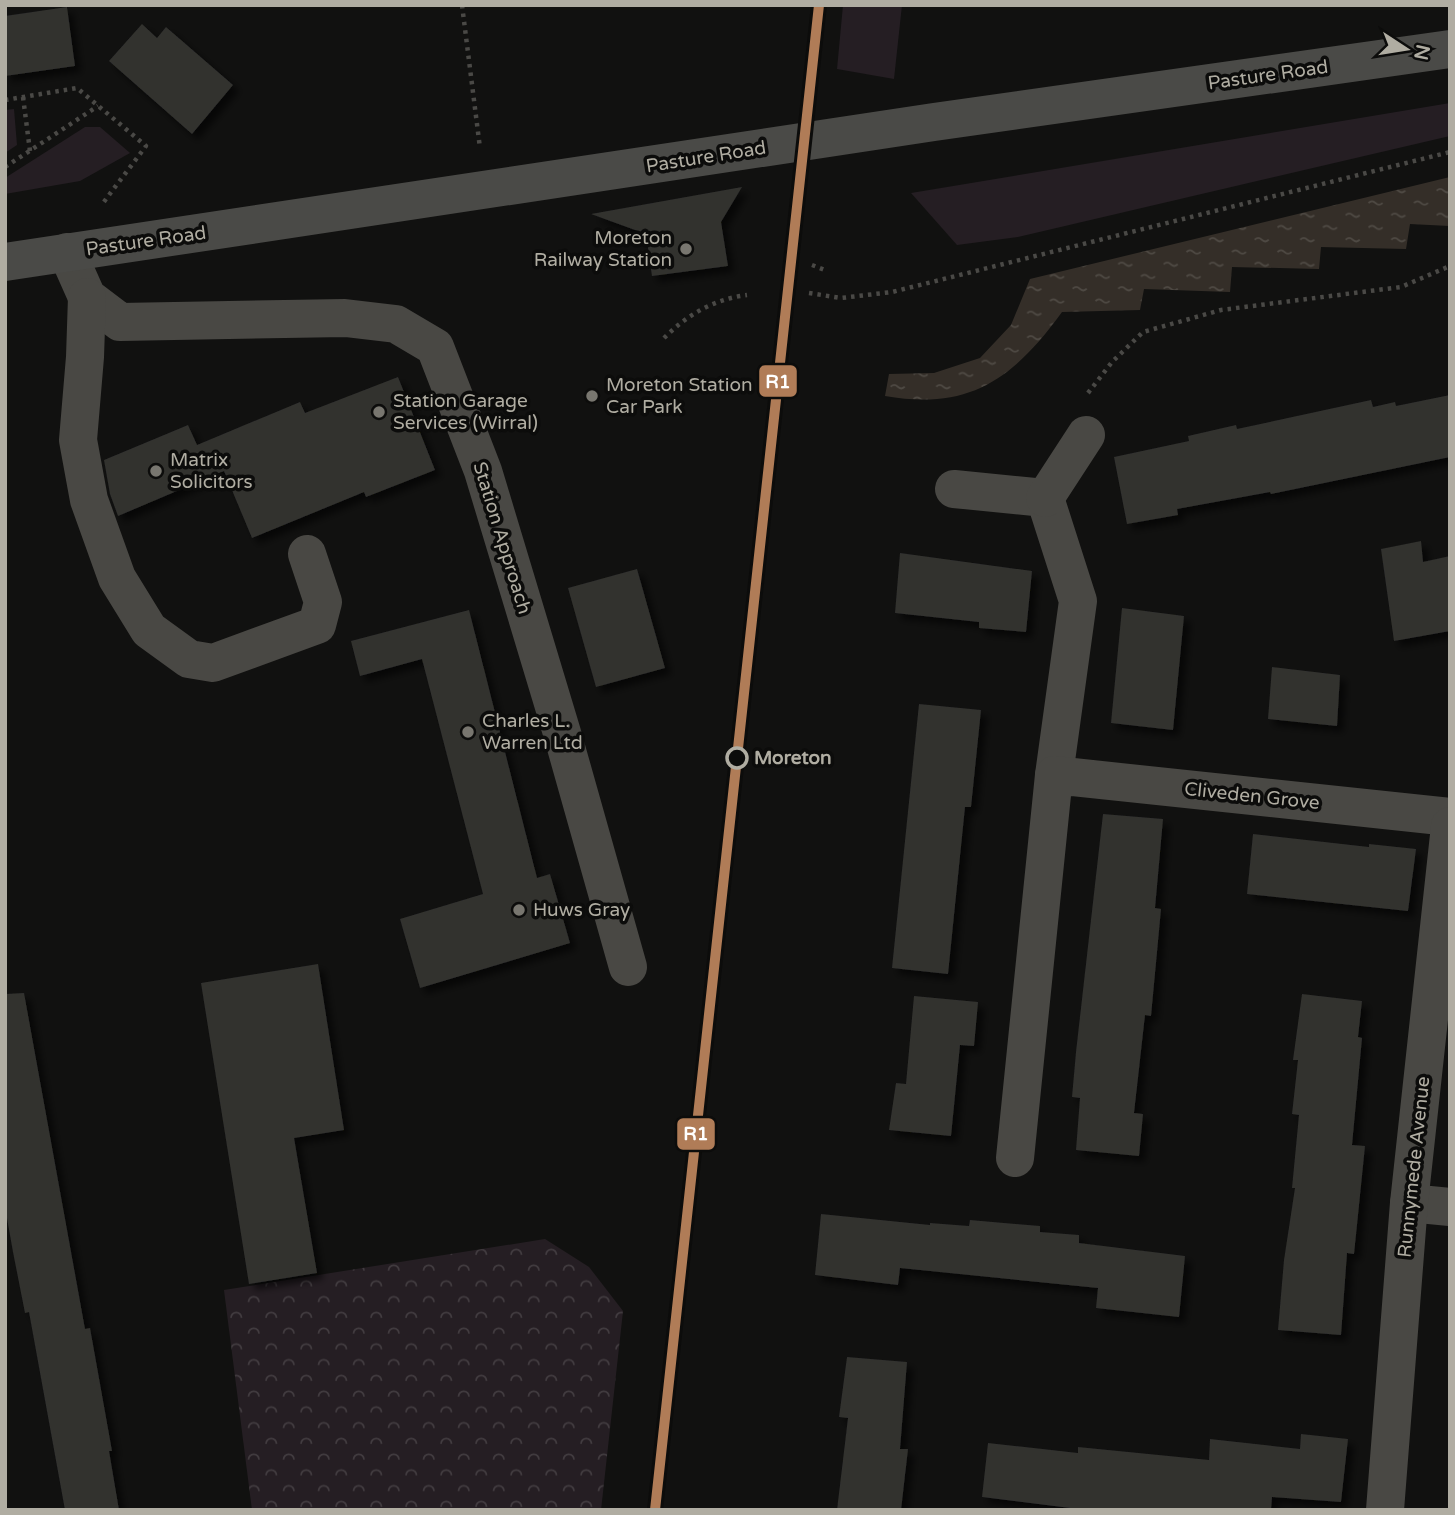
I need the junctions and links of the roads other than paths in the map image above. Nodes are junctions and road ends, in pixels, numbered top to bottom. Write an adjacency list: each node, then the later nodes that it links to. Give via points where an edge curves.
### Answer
1 (1450, 49): 2 (main road, Pasture Road)
2 (67, 253): 3 (main road, Pasture Road); 4 (street, Station Approach)
3 (5, 262)
4 (87, 297): 8 (street, via 79,440 89,500 117,578 149,630 189,659 213,663 317,625 323,603); 12 (street, Station Approach, via 120,322 345,318 396,324 435,347 482,471)
5 (1086, 435): 7 (street)
6 (954, 489): 7 (street)
7 (1045, 498): 9 (street, via 1077,601)
8 (307, 554)
9 (1054, 775): 10 (street, Cliveden Grove); 13 (street)
10 (1450, 817)
11 (1450, 826): 14 (street, Runnymede Avenue)
12 (628, 967)
13 (1015, 1157)
14 (1409, 1203): 15 (street); 16 (street, Runnymede Avenue)
15 (1450, 1207)
16 (1385, 1510)

